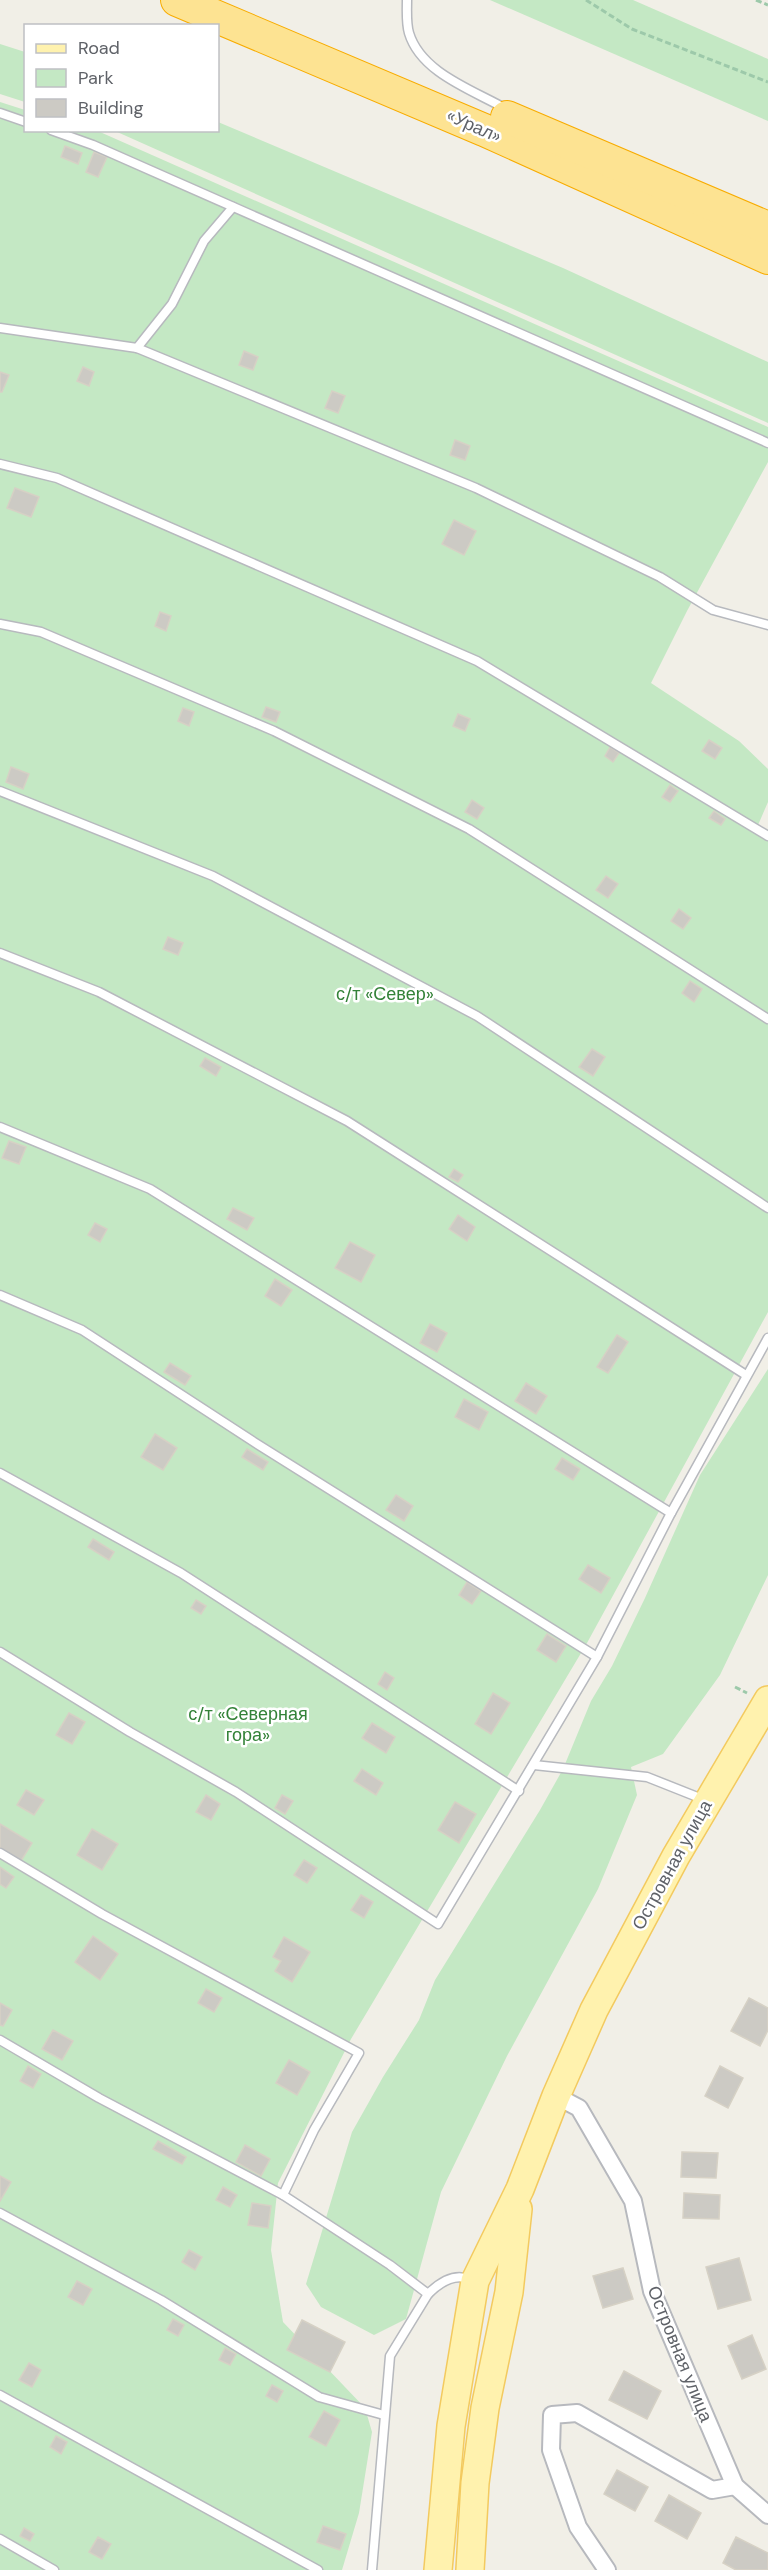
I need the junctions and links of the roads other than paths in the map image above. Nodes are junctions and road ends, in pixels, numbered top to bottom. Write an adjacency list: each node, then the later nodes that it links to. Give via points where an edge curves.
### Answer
1 (177, 0): 10 (highway, «Урал», via 484,130)
2 (228, 0): 7 (highway, «Урал»)
3 (408, 3): 7 (lane, via 413,43 433,67)
4 (0, 113): 5 (lane)
5 (24, 121)
6 (57, 132): 8 (lane)
7 (564, 141): 9 (highway, «Урал»)
8 (233, 207): 12 (lane, via 204,241 172,304); 13 (lane)
9 (768, 228)
10 (768, 258)
11 (0, 328): 12 (lane)
12 (137, 348): 16 (lane, via 476,488 660,577 713,610)
13 (768, 443)
14 (0, 464): 18 (lane, via 57,478 477,661)
15 (0, 624): 20 (lane, via 41,632 274,731 459,824)
16 (768, 625)
17 (0, 791): 22 (lane, via 213,876 477,1016)
18 (768, 836)
19 (0, 952): 25 (lane, via 99,992 347,1121)
20 (768, 1019)
21 (0, 1127): 27 (lane, via 150,1189)
22 (768, 1208)
23 (0, 1295): 29 (lane, via 82,1330)
24 (768, 1338): 25 (lane)
25 (746, 1375): 27 (lane)
26 (0, 1473): 32 (lane, via 181,1573)
27 (670, 1513): 29 (lane)
28 (0, 1652): 32 (lane, via 236,1792 438,1924)
29 (597, 1657): 31 (lane)
30 (767, 1700): 33 (main road, Островная улица)
31 (534, 1765): 32 (lane); 33 (lane, via 647,1777)
32 (519, 1791)
33 (708, 1801): 36 (main road, Островная улица, via 594,2010)
34 (0, 1853): 38 (lane, via 102,1914 359,2053 314,2130)
35 (0, 2040): 38 (lane, via 99,2098)
36 (556, 2096): 37 (main road, Островная улица); 44 (street, Островная улица, via 579,2108 633,2201 652,2291)
37 (520, 2189): 40 (main road, Островная улица); 51 (main road, Островная улица, via 509,2292 485,2408 475,2483)
38 (283, 2195): 41 (lane)
39 (0, 2213): 43 (lane, via 161,2300 319,2397)
40 (475, 2282): 41 (lane, via 464,2276 440,2282); 50 (main road, Островная улица, via 451,2426)
41 (428, 2294): 43 (lane, via 390,2356)
42 (0, 2395): 48 (lane)
43 (384, 2415): 49 (lane)
44 (735, 2486): 45 (street, Островная улица); 52 (street, via 712,2490 577,2413 552,2415 551,2450 578,2528)
45 (768, 2515)
46 (0, 2539): 47 (lane)
47 (54, 2570)
48 (318, 2570)
49 (372, 2570)
50 (438, 2570)
51 (470, 2570)
52 (607, 2570)

